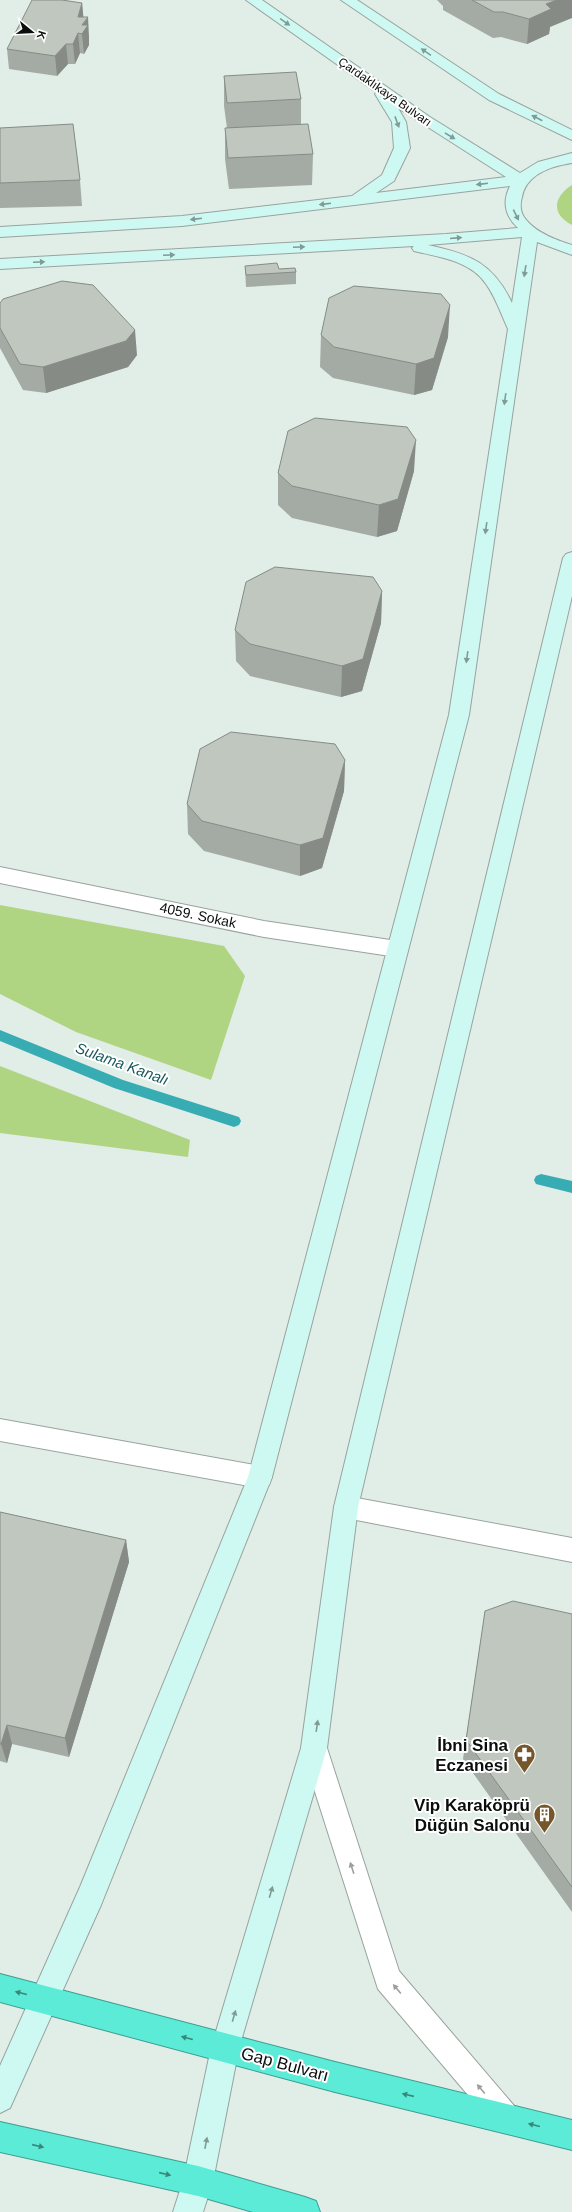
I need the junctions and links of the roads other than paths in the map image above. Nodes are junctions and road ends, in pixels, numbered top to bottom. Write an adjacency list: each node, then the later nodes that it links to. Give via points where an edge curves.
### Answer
1 (253, 0): 3 (main road, Çardaklıkaya Bulvarı, one-way to 3)
2 (348, 0): 4 (main road, one-way to 2, via 494,97)
3 (379, 88): 6 (main road, Çardaklıkaya Bulvarı, one-way to 6); 7 (main road, one-way to 7, via 399,122 402,148 389,178)
4 (572, 136)
5 (572, 158): 6 (main road, via 538,167)
6 (521, 180): 7 (main road, one-way to 7); 9 (main road, one-way to 9, via 513,192 512,206 518,220)
7 (354, 200): 8 (main road, one-way to 8, via 182,221)
8 (0, 232)
9 (531, 232): 10 (main road, one-way to 9); 11 (main road, via 550,243); 13 (main road, one-way to 13)
10 (379, 243): 12 (main road, one-way to 10); 13 (main road, via 439,251 469,263 490,278)
11 (572, 250)
12 (0, 264)
13 (516, 328): 16 (main road, one-way to 16, via 459,715)
14 (572, 558): 19 (main road)
15 (0, 875): 16 (street, 4059. Sokak, via 264,929)
16 (398, 949): 18 (main road)
17 (0, 1430): 18 (street)
18 (260, 1477): 23 (main road, via 91,1895)
19 (346, 1507): 20 (street); 21 (main road, one-way to 19)
20 (572, 1550)
21 (314, 1748): 24 (main road, one-way to 21); 26 (street, one-way to 21, via 388,1979)
22 (0, 1988): 23 (highway, Gap Bulvarı, one-way to 22)
23 (46, 1999): 24 (highway, Gap Bulvarı, one-way to 23); 25 (main road)
24 (225, 2048): 26 (highway, Gap Bulvarı, one-way to 24); 29 (main road, one-way to 24)
25 (0, 2098)
26 (506, 2118): 27 (highway, Gap Bulvarı, one-way to 26)
27 (572, 2135)
28 (0, 2137): 29 (highway, one-way to 29)
29 (198, 2181): 30 (main road); 31 (highway)
30 (188, 2212)
31 (305, 2212)

